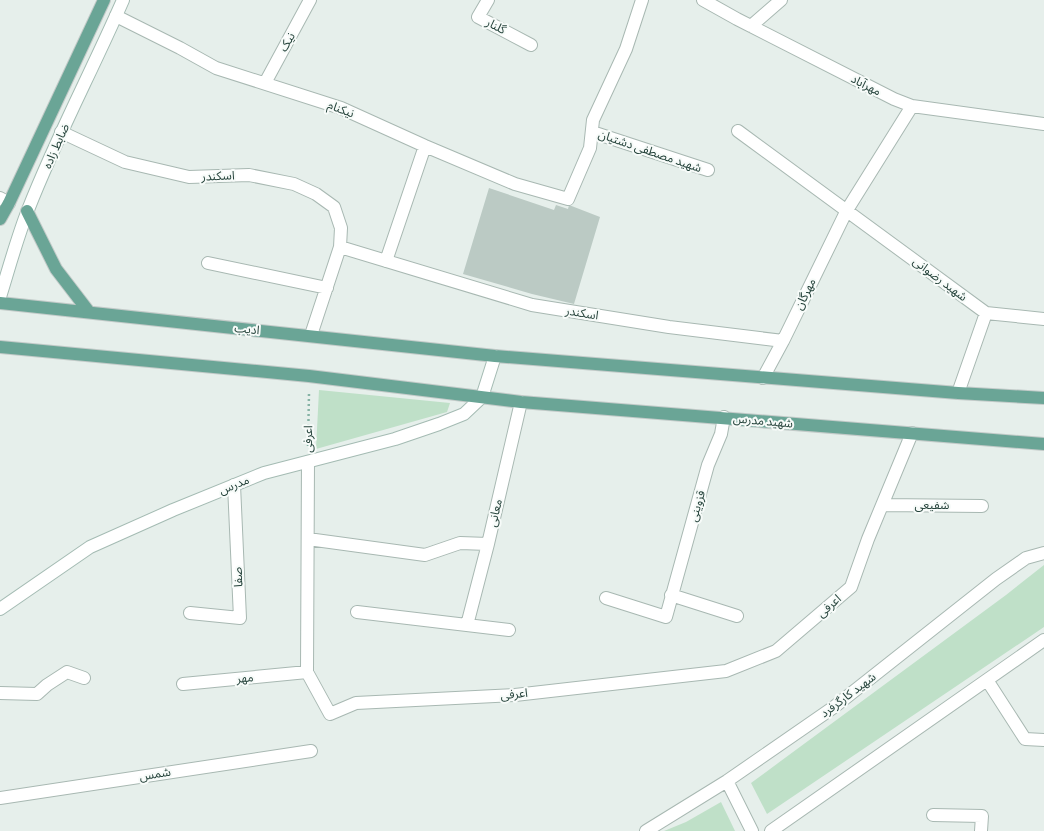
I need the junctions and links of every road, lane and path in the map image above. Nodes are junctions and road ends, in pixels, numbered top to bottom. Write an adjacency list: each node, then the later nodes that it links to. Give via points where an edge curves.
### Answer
1 (104, 0): 19 (main road)
2 (123, 0): 8 (street, ضابط زاده)
3 (310, 0): 11 (street, نیک)
4 (488, 0): 10 (street, گلنار, via 478,17)
5 (642, 0): 16 (street, via 626,49 593,120)
6 (703, 0): 9 (street, مهرآباد)
7 (781, 0): 9 (street)
8 (116, 16): 11 (street, نیکنام, via 216,68); 15 (street, ضابط زاده)
9 (751, 26): 12 (street, مهرآباد)
10 (531, 45)
11 (265, 83): 17 (street, نیکنام, via 341,108)
12 (912, 106): 13 (street, مهرآباد); 20 (street, مهرگان)
13 (1044, 124)
14 (738, 130): 20 (street)
15 (61, 132): 21 (street, ضابط زاده); 23 (street, اسکندر, via 125,162 190,177 249,174 294,184 316,194 334,207 341,228)
16 (592, 132): 17 (street, نیکنام, via 590,148 568,199 515,184); 18 (street, شهید مصطفی دشتیان)
17 (425, 146): 24 (street)
18 (708, 170)
19 (4, 201): 22 (main road)
20 (847, 210): 30 (street, شهید رضوانی); 33 (street, مهرگان)
21 (27, 211): 27 (street, ضابط زاده); 29 (main road, via 56,269)
22 (0, 219)
23 (340, 247): 24 (street, اسکندر); 26 (street, اسکندر)
24 (386, 261): 33 (street, اسکندر, via 532,305 669,327)
25 (208, 264): 26 (street)
26 (327, 288): 32 (street, اسکندر)
27 (0, 296)
28 (0, 303): 29 (main road, ادیب)
29 (89, 312): 32 (main road, ادیب)
30 (986, 313): 31 (street); 38 (street)
31 (1044, 318)
32 (311, 335): 35 (main road, ادیب)
33 (783, 341): 37 (street, مهرگان)
34 (0, 347): 36 (main road)
35 (495, 356): 37 (main road); 39 (street)
36 (309, 376): 39 (main road); 45 (path, اعرفی)
37 (763, 378): 38 (main road)
38 (958, 393): 40 (main road)
39 (482, 397): 41 (main road, شهید مدرس); 45 (street, مدرس, via 464,414 439,424 395,439)
40 (1044, 398)
41 (521, 402): 42 (main road, شهید مدرس); 50 (street, معانی)
42 (724, 417): 43 (main road, شهید مدرس); 52 (street, قزوینی, via 722,434 708,465)
43 (912, 433): 44 (main road, شهید مدرس); 47 (street, اعرفی)
44 (1044, 444)
45 (308, 462): 46 (street, مدرس, via 264,473); 49 (street, اعرفی)
46 (234, 485): 54 (street, مدرس, via 90,548); 56 (street, صفا, via 240,618)
47 (882, 505): 48 (street, شفیعی); 61 (street, اعرفی, via 851,587 776,651 726,671 515,695 356,703 330,714)
48 (982, 506)
49 (308, 539): 50 (street, via 425,555 460,543); 61 (street, اعرفی)
50 (488, 544): 58 (street, معانی)
51 (1044, 553): 68 (street, شهید کارگرفرد, via 1026,558 996,579 834,707)
52 (671, 595): 53 (street, قزوینی, via 666,617); 57 (street)
53 (606, 598)
54 (0, 609)
55 (357, 612): 58 (street)
56 (190, 613)
57 (736, 616)
58 (466, 625): 59 (street)
59 (509, 630)
60 (1044, 640): 63 (street)
61 (307, 672): 64 (street, مهر)
62 (84, 678): 65 (street, via 67,672 37,694)
63 (987, 680): 66 (street, via 1025,739); 73 (street)
64 (183, 684)
65 (0, 693)
66 (1044, 740)
67 (311, 751): 69 (street, شمس)
68 (727, 781): 71 (street, شهید کارگرفرد); 72 (street)
69 (0, 798)
70 (933, 815): 74 (street, via 982,816)
71 (646, 831)
72 (752, 831)
73 (771, 831)
74 (981, 831)

